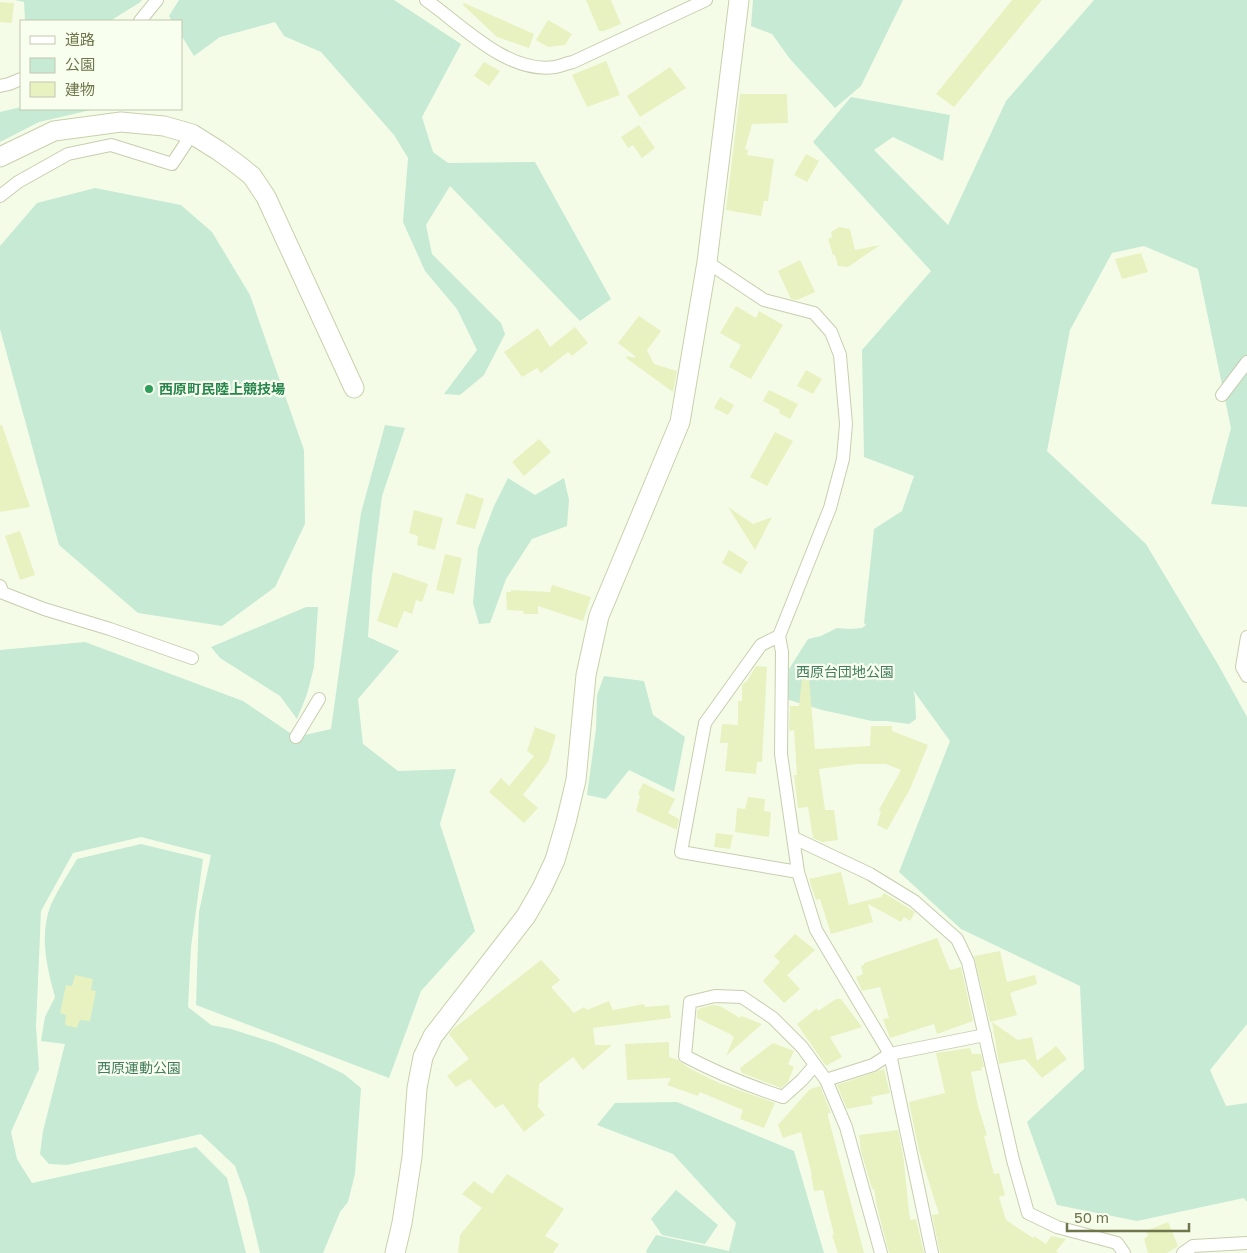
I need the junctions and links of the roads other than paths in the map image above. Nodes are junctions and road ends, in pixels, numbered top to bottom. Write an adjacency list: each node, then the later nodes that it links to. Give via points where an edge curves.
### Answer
1 (157, 0): 5 (street)
2 (426, 0): 3 (street, via 492,50 516,62 554,67 573,62)
3 (706, 0)
4 (739, 0): 11 (street)
5 (141, 20)
6 (20, 78): 7 (street)
7 (0, 86)
8 (192, 134): 9 (street, via 164,126 120,122 54,131); 10 (street, via 172,164 111,144 68,154); 13 (street, via 252,176 266,197)
9 (0, 157)
10 (0, 196)
11 (707, 262): 16 (street, via 764,300 814,313 831,332 840,355 846,424 844,458 830,508); 29 (street, via 680,422 599,616 586,675 576,780 555,860 526,916 433,1036 423,1057 417,1088 412,1156)
12 (1247, 362): 14 (street)
13 (354, 388)
14 (1222, 395)
15 (0, 586): 18 (street, via 3,593 44,609)
16 (779, 636): 22 (street, via 782,652 781,754); 23 (street, via 761,645 705,723 681,852)
17 (1247, 637): 19 (street, via 1242,667)
18 (192, 658)
19 (1247, 676)
20 (319, 699): 21 (street)
21 (296, 738)
22 (794, 838): 23 (street); 24 (street, via 870,874 914,901 957,940 968,962)
23 (798, 872): 25 (street, via 816,930)
24 (985, 1035): 25 (street); 32 (street, via 1028,1213 1057,1227 1117,1243)
25 (890, 1054): 27 (street, via 872,1065); 31 (street)
26 (815, 1065): 26 (street, via 773,1018 742,997 715,996 690,1002 685,1056 712,1070 783,1097); 27 (street)
27 (826, 1080): 30 (street, via 846,1127)
28 (1247, 1243): 33 (street, via 1193,1246)
29 (395, 1253)
30 (881, 1253)
31 (932, 1253)
32 (1124, 1253)
33 (1183, 1253)

